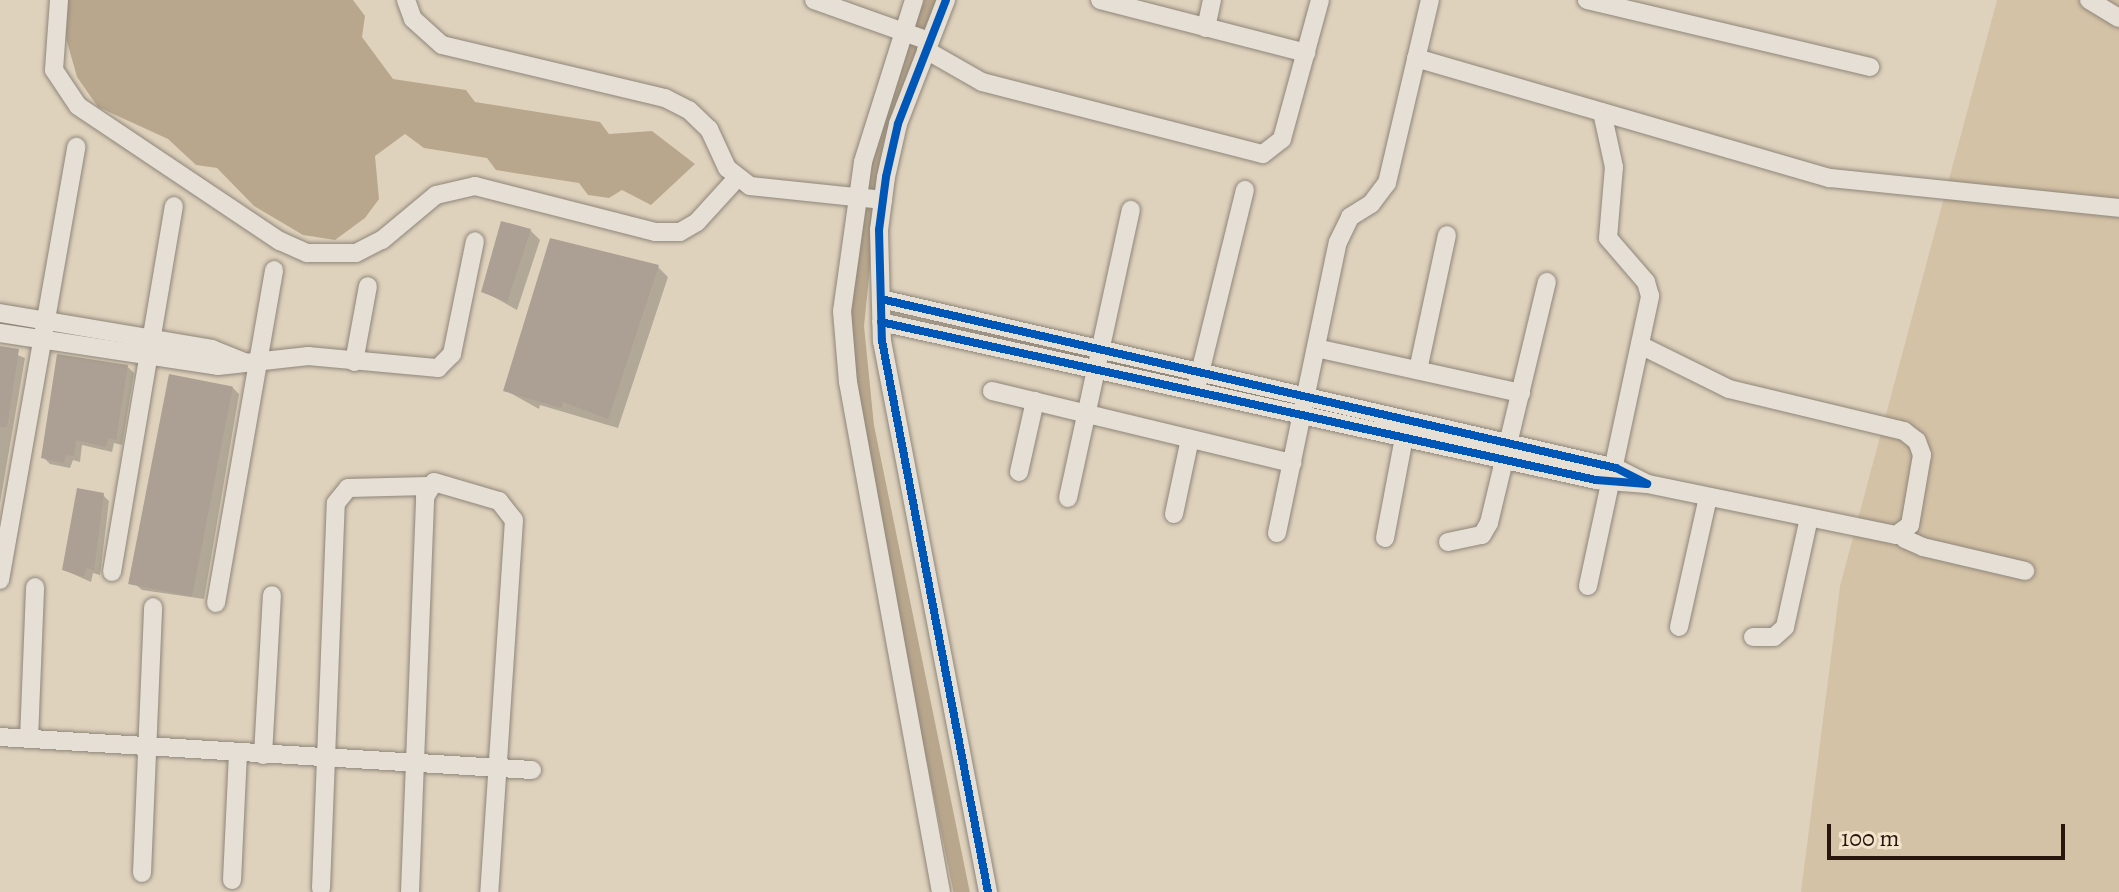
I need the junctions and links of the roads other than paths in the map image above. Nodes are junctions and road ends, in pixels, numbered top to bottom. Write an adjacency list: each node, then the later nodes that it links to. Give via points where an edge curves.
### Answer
1 (59, 0): 20 (street, via 54,70 78,106 270,235 307,253 356,253 382,240 436,195 475,186 655,232 680,232 697,222)
2 (406, 0): 20 (street, via 413,19 442,45 665,98 689,110 709,129)
3 (814, 0): 14 (street)
4 (914, 0): 14 (street)
5 (946, 0): 14 (street)
6 (1100, 0): 13 (street)
7 (1212, 0): 13 (street)
8 (1320, 0): 15 (street)
9 (1430, 0): 16 (street)
10 (1587, 0): 17 (street)
11 (2089, 0): 12 (street)
12 (2119, 18)
13 (1206, 28): 15 (street)
14 (917, 39): 15 (street, via 982,82 1263,154 1282,139); 22 (street); 22 (street, via 898,124)
15 (1306, 53)
16 (1416, 58): 18 (street); 39 (street, via 1387,183 1371,204 1350,217 1338,242)
17 (1870, 67)
18 (1602, 112): 24 (street, via 1830,178); 37 (street, via 1614,167 1608,238 1646,282 1650,296)
19 (76, 147): 33 (street)
20 (737, 178): 22 (street, via 750,186)
21 (1245, 190): 44 (street)
22 (869, 199): 31 (street); 90 (street, via 844,272 848,382)
23 (174, 206): 38 (street)
24 (2119, 208)
25 (1131, 210): 40 (street)
26 (1447, 235): 43 (street)
27 (475, 241): 42 (street, via 452,354 445,364 422,370)
28 (274, 270): 41 (street)
29 (1547, 282): 46 (street)
30 (368, 286): 42 (street)
31 (881, 299): 34 (street); 40 (street)
32 (0, 313): 33 (street)
33 (43, 321): 36 (street); 38 (street)
34 (881, 322): 40 (street); 91 (street, via 910,504)
35 (0, 333): 36 (street)
36 (39, 340): 38 (street); 68 (street)
37 (1640, 345): 56 (street); 62 (street, via 1729,389 1887,425 1911,436 1922,455 1910,525)
38 (149, 348): 41 (street, via 218,366); 67 (street)
39 (1316, 348): 43 (street); 47 (street)
40 (1097, 360): 44 (street); 49 (street)
41 (250, 361): 42 (street, via 308,356); 72 (street)
42 (354, 362)
43 (1418, 370): 46 (street)
44 (1198, 383): 47 (street); 50 (street)
45 (992, 391): 48 (street)
46 (1521, 393): 53 (street)
47 (1306, 398): 50 (street); 51 (street)
48 (1035, 401): 49 (street); 55 (street)
49 (1085, 413): 52 (street); 59 (street)
50 (1302, 417): 51 (street); 54 (street)
51 (1406, 430): 53 (street); 64 (street)
52 (1190, 439): 54 (street); 60 (street)
53 (1506, 452): 56 (street); 65 (street, via 1482,535)
54 (1292, 463): 63 (street)
55 (1019, 472)
56 (1613, 475): 58 (street); 69 (street)
57 (428, 486): 81 (street, via 348,488 336,503); 82 (street); 83 (street, via 444,482 499,501 514,520)
58 (1708, 497): 61 (street); 74 (street)
59 (1068, 498)
60 (1174, 514)
61 (1809, 518): 62 (street, via 1884,534); 75 (street, via 1785,627 1774,637)
62 (1904, 532): 66 (street, via 1905,539 1923,547)
63 (1277, 533)
64 (1385, 538)
65 (1448, 542)
66 (2025, 571)
67 (112, 572)
68 (0, 580)
69 (1588, 586)
70 (35, 587): 77 (street)
71 (272, 595): 80 (street)
72 (216, 603)
73 (153, 607): 78 (street)
74 (1679, 627)
75 (1753, 637)
76 (0, 737): 77 (street)
77 (29, 739): 78 (street)
78 (148, 747): 79 (street); 85 (street)
79 (238, 754): 80 (street); 86 (street)
80 (263, 755): 81 (street)
81 (328, 760): 82 (street); 87 (street)
82 (414, 765): 83 (street); 88 (street)
83 (496, 768): 84 (street); 89 (street)
84 (532, 770)
85 (142, 873)
86 (232, 880)
87 (321, 888)
88 (410, 892)
89 (489, 892)
90 (941, 892)
91 (988, 892)

